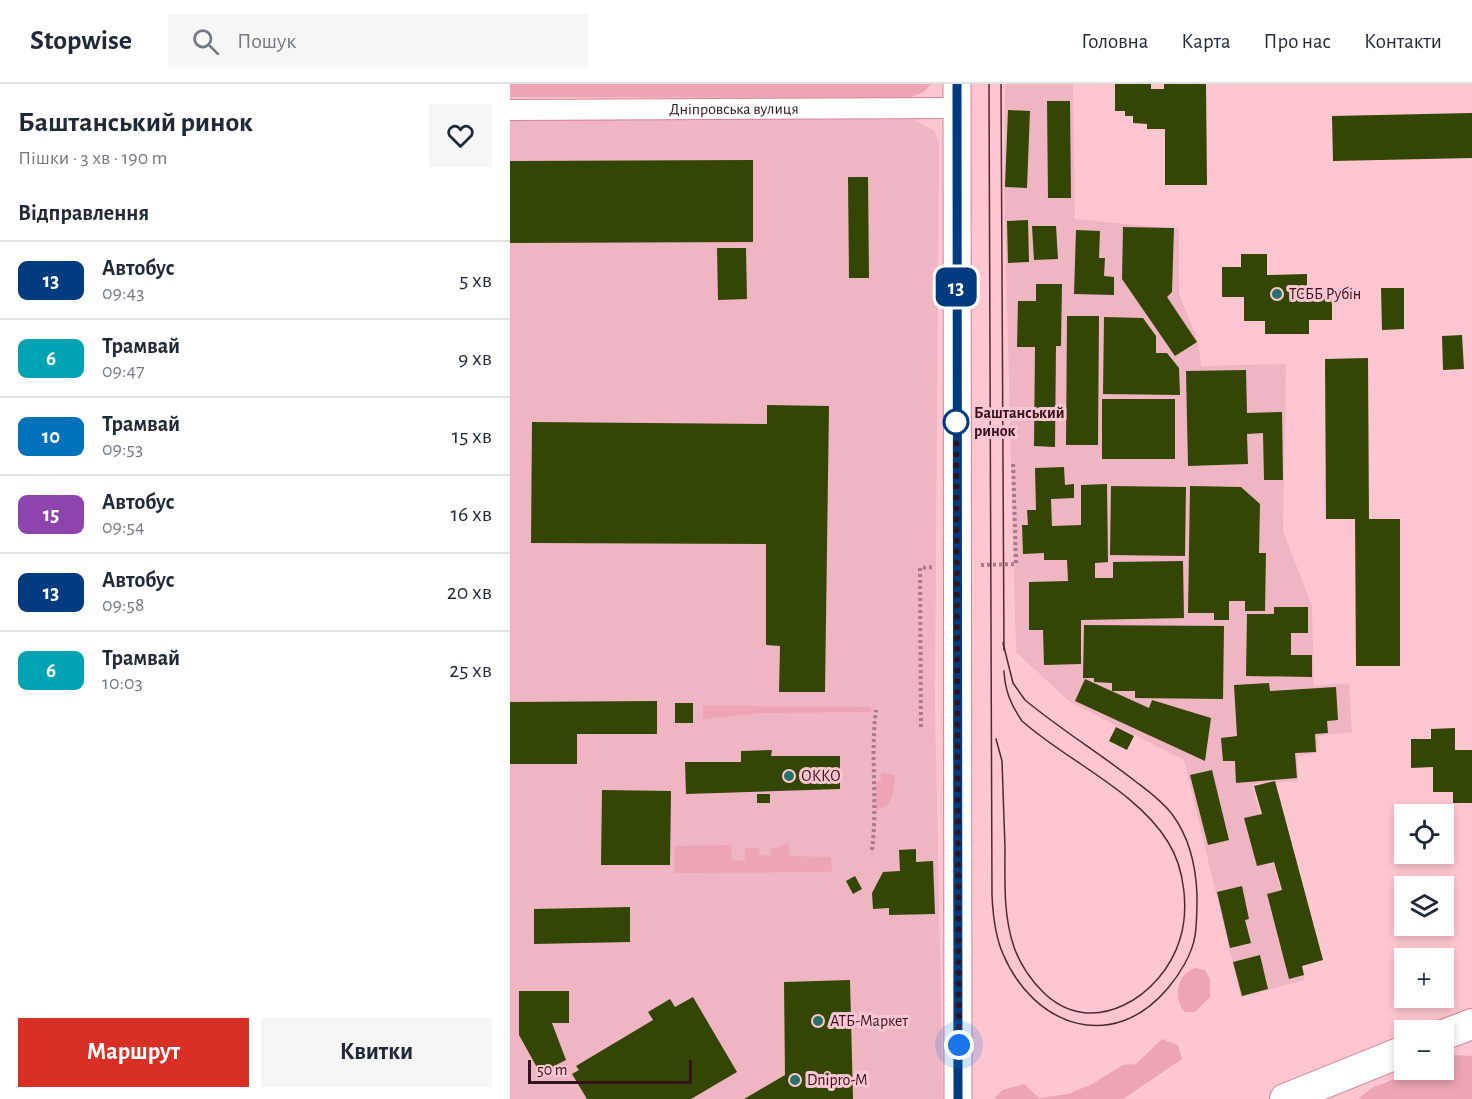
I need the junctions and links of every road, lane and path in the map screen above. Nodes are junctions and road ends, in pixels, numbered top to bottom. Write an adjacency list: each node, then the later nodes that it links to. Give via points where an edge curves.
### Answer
1 (957, 96): 2 (street, Дніпровська вулиця); 9 (main road)
2 (510, 110)
3 (876, 710): 4 (path)
4 (872, 850)
5 (1472, 1024): 6 (main road)
6 (1454, 1031)
7 (1394, 1056): 8 (main road)
8 (1328, 1090): 10 (main road)
9 (958, 1099)
10 (1285, 1099)

